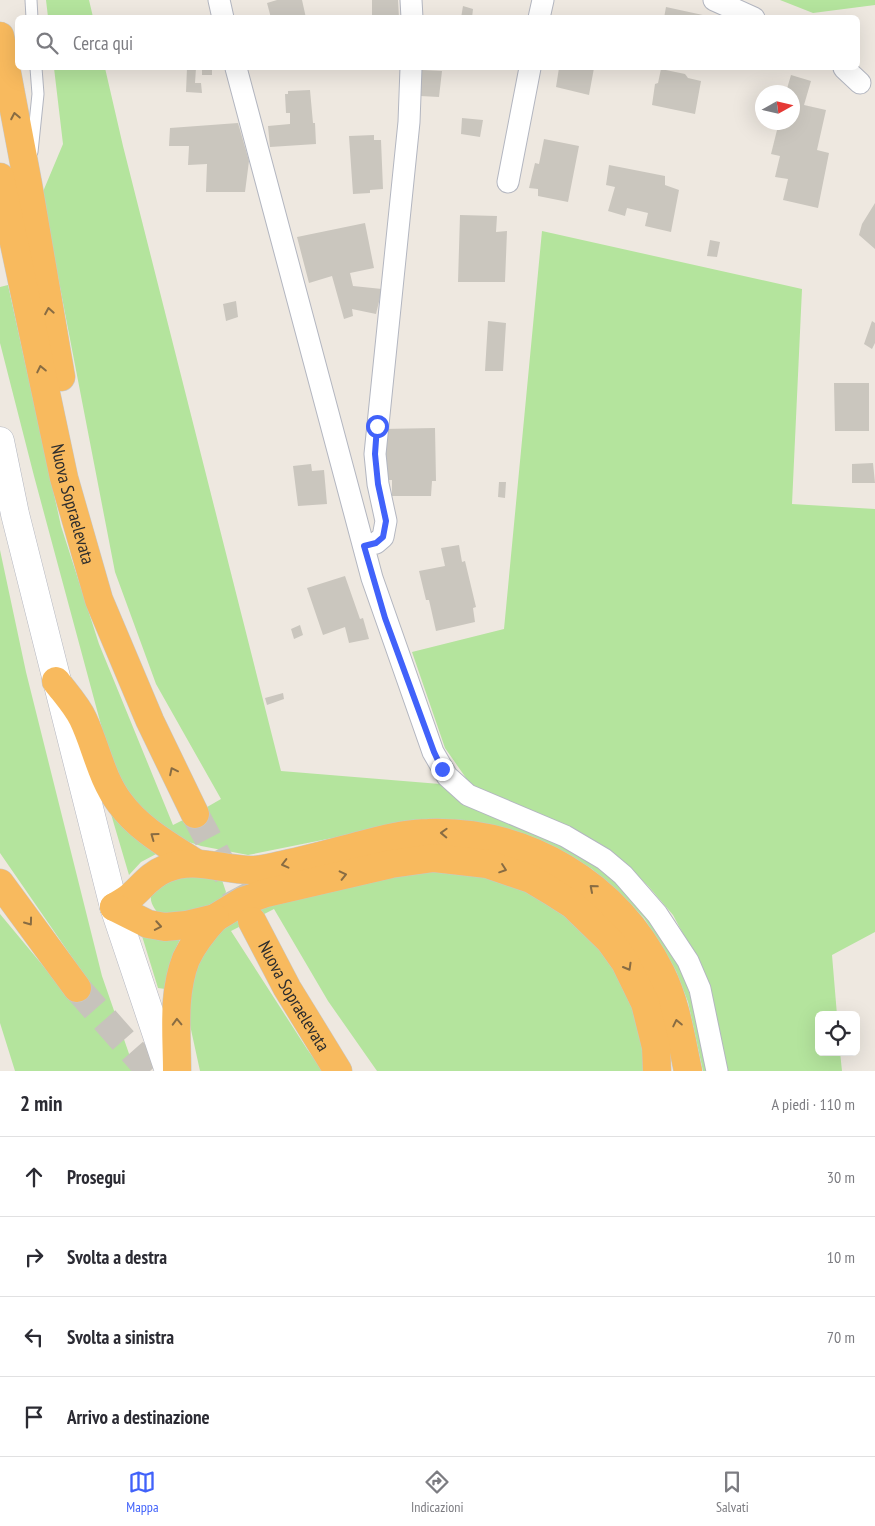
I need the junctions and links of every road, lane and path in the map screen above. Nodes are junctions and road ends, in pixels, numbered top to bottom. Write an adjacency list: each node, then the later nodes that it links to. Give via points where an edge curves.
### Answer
1 (31, 0): 6 (lane)
2 (219, 0): 7 (street)
3 (411, 0): 8 (street)
4 (543, 0): 9 (street)
5 (714, 0): 10 (street)
6 (32, 15)
7 (222, 15)
8 (412, 15)
9 (540, 15)
10 (747, 15)
11 (0, 36): 20 (highway, one-way to 11)
12 (36, 70): 20 (lane, via 38,94)
13 (237, 70): 23 (street)
14 (411, 70): 23 (street, via 409,122 375,454 386,521 383,537)
15 (530, 70): 19 (street)
16 (846, 70): 17 (street)
17 (860, 83)
18 (0, 177): 21 (highway, Nuova Sopraelevata)
19 (508, 182)
20 (28, 184): 24 (highway, one-way to 20)
21 (7, 246): 24 (highway, Nuova Sopraelevata, one-way to 21, via 64,478)
22 (0, 441): 25 (main road)
23 (364, 546): 40 (street, via 385,618 442,769 468,795 565,836 624,875 657,914 688,961 700,989)
24 (99, 600): 26 (highway, Nuova Sopraelevata, one-way to 24, via 150,721)
25 (56, 682): 27 (highway, one-way to 25, via 155,837 119,803 82,717); 29 (main road)
26 (195, 814)
27 (194, 862): 29 (highway, via 166,868); 39 (highway, one-way to 27, via 673,1002 661,973 628,922 574,872 541,855 487,838 427,833 405,835 252,870)
28 (0, 883): 32 (highway, one-way to 32)
29 (114, 907): 30 (highway, one-way to 30, via 148,924 165,928); 34 (main road)
30 (215, 918): 35 (highway, one-way to 30, via 179,982 187,958); 38 (highway, one-way to 38, via 266,893 391,864 434,858 487,864 506,870 573,905 610,941 625,962 645,1003 656,1047)
31 (252, 921): 33 (highway, Nuova Sopraelevata)
32 (77, 988)
33 (287, 988): 36 (highway, Nuova Sopraelevata); 37 (highway)
34 (169, 1071)
35 (177, 1071)
36 (338, 1071)
37 (359, 1071)
38 (657, 1071)
39 (688, 1071)
40 (717, 1071)

